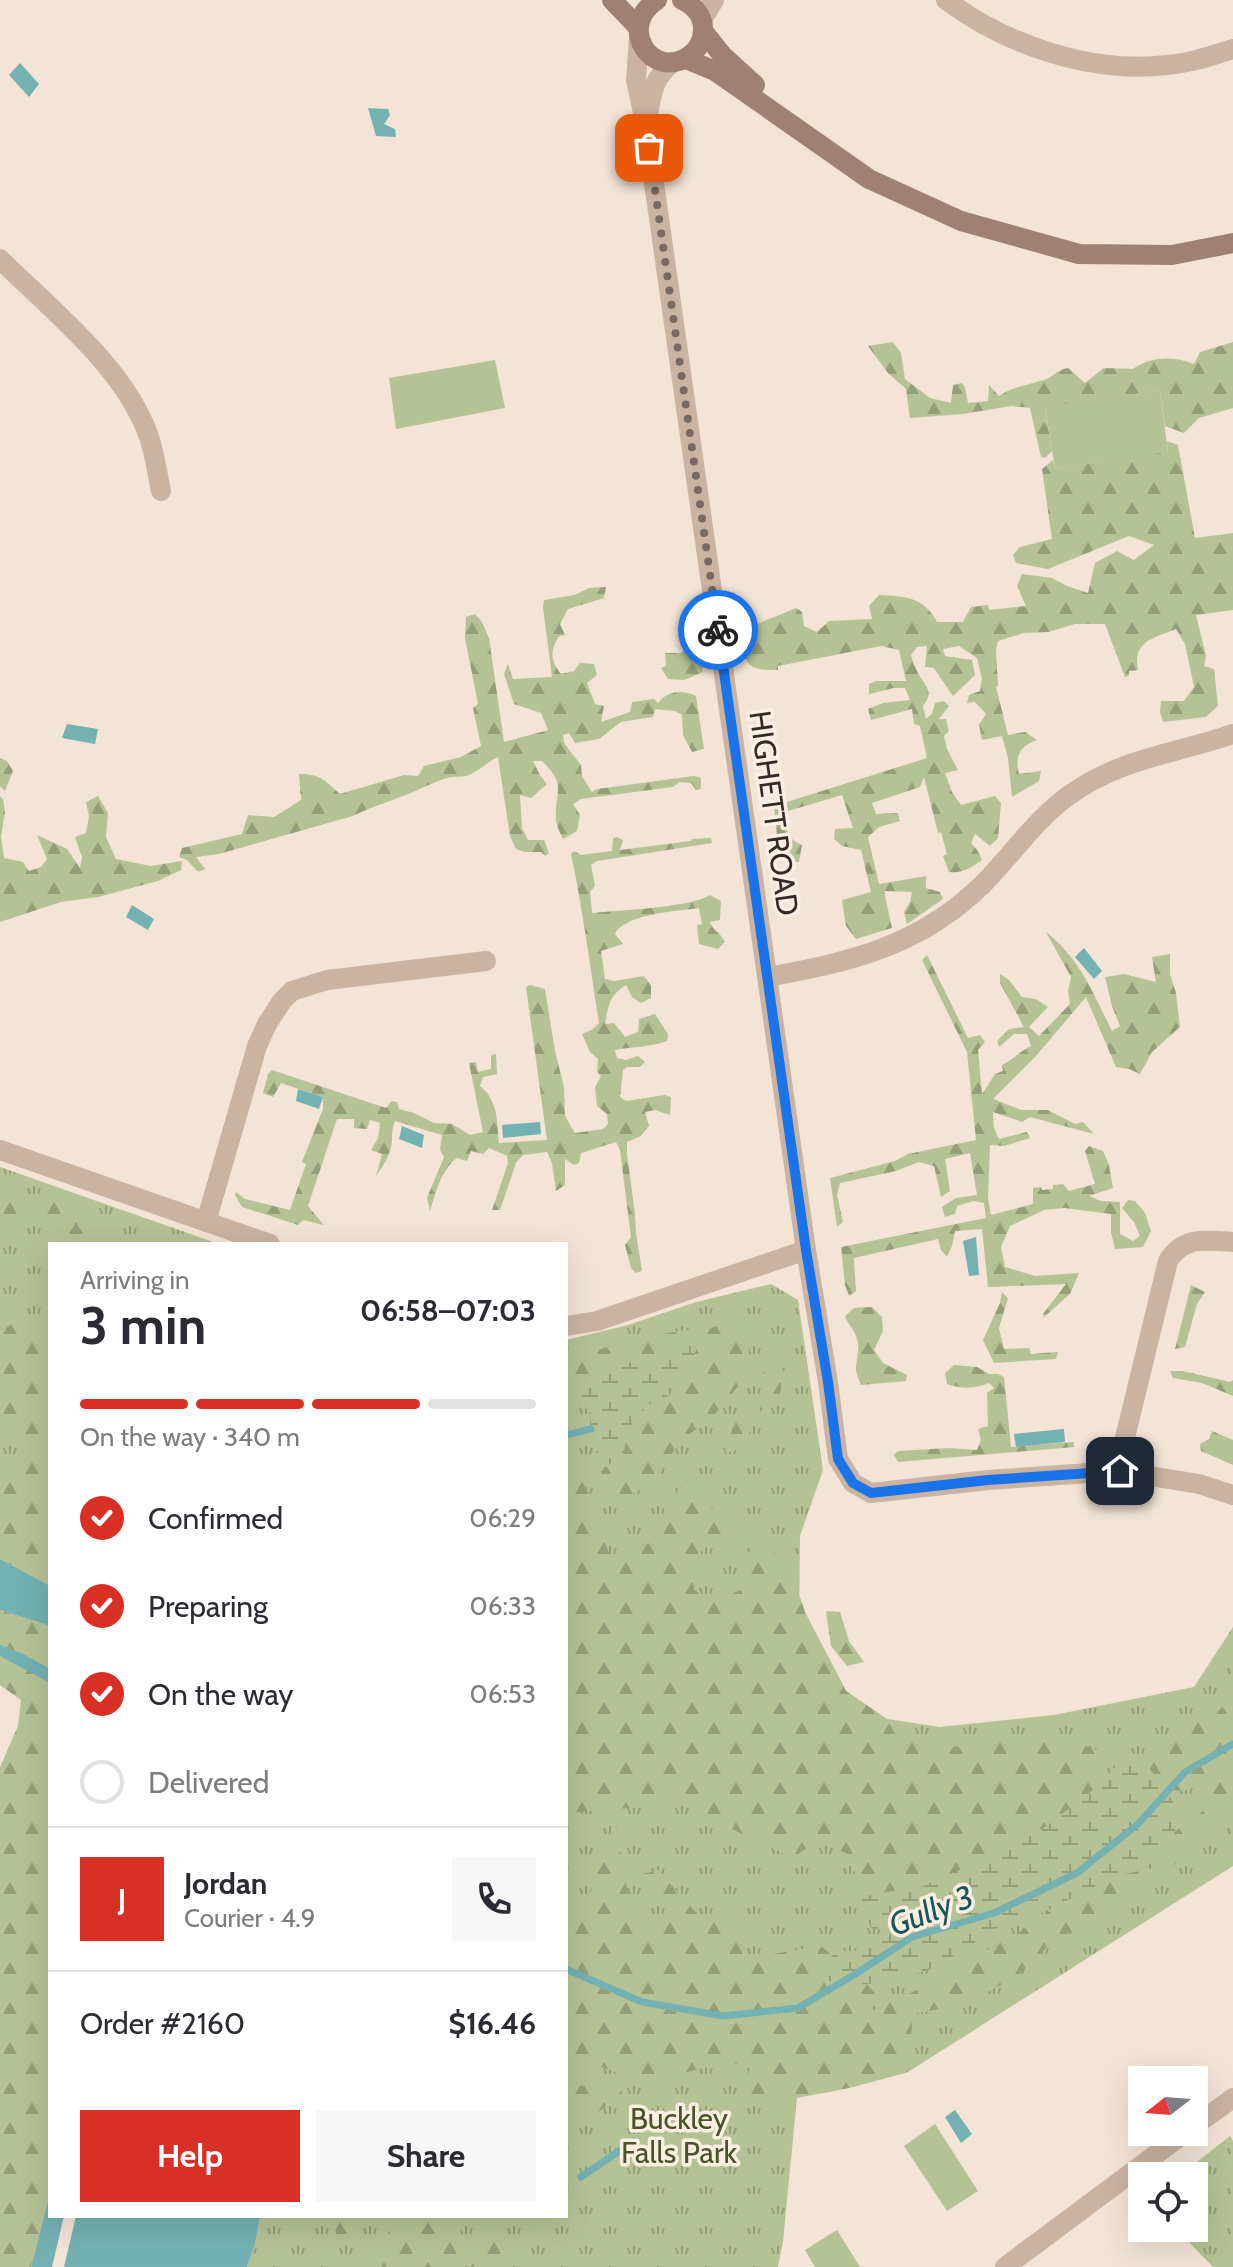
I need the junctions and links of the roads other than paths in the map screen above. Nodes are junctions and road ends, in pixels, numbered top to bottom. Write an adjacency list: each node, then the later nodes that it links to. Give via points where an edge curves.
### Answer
1 (612, 0): 7 (main road)
2 (657, 0): 7 (main road, via 641,16)
3 (682, 0): 6 (main road, via 697,11)
4 (714, 0): 6 (street)
5 (946, 0): 8 (street, via 997,32 1079,60 1143,67)
6 (702, 26): 9 (main road, via 695,52); 11 (main road, via 723,56)
7 (638, 33): 9 (main road, via 652,57); 10 (street, HIGHETT ROAD, via 636,80)
8 (1233, 49)
9 (680, 60): 10 (street, HIGHETT ROAD, via 653,84); 11 (main road, via 715,71)
10 (646, 127): 17 (street, HIGHETT ROAD)
11 (817, 142): 12 (main road, via 869,179 961,221 1079,254 1172,255)
12 (1233, 243)
13 (0, 259): 14 (street, via 119,384 149,437)
14 (161, 491)
15 (1233, 734): 17 (street, via 1138,760 1069,795 969,896 897,943 841,963)
16 (486, 961): 19 (street, via 327,980 292,991 257,1046)
17 (767, 977): 22 (street, HIGHETT ROAD)
18 (0, 1150): 19 (street)
19 (206, 1222): 20 (street)
20 (264, 1242)
21 (1233, 1242): 24 (street, via 1187,1243 1166,1265)
22 (806, 1250): 23 (street, via 597,1321); 24 (street, HIGHETT ROAD, via 838,1459 853,1483 871,1493)
23 (568, 1326)
24 (1120, 1471): 25 (street)
25 (1233, 1495)
26 (1233, 2098): 27 (street)
27 (1208, 2116)
28 (1167, 2146): 29 (street)
29 (1005, 2267)

